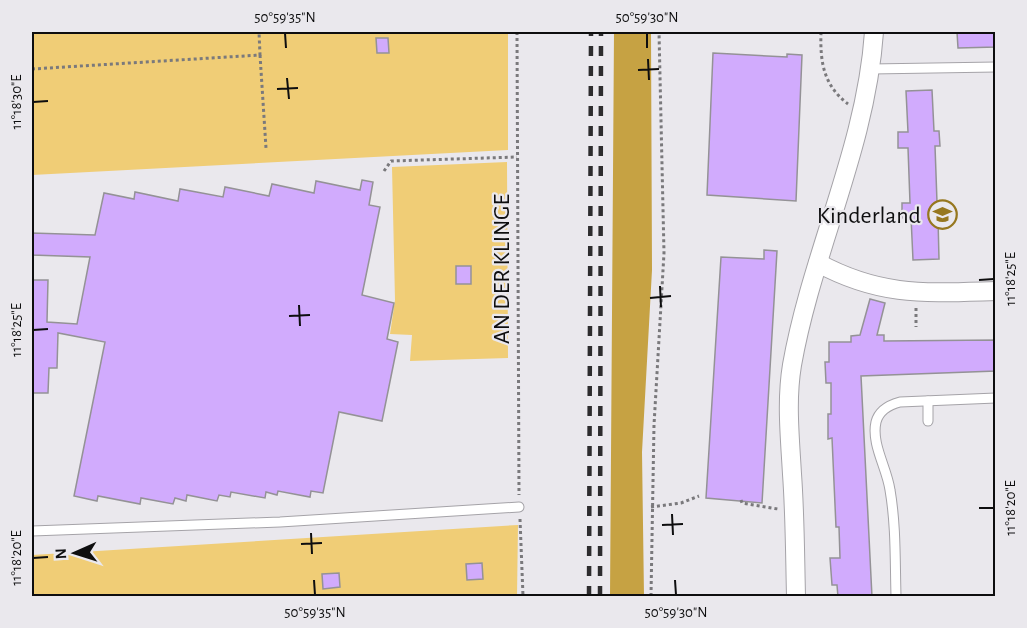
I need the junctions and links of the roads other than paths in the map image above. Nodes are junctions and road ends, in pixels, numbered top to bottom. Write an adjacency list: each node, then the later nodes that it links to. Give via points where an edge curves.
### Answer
1 (874, 32): 3 (street)
2 (996, 67): 3 (lane)
3 (871, 69): 4 (street, via 848,171)
4 (818, 263): 5 (street, via 854,281 886,289 925,293); 11 (street, via 805,303 788,404)
5 (996, 291)
6 (996, 398): 7 (lane)
7 (928, 401): 8 (lane); 12 (lane, via 891,404 876,419 875,432 893,512)
8 (928, 422)
9 (519, 507): 10 (lane, via 280,522)
10 (32, 531)
11 (796, 597)
12 (896, 597)

